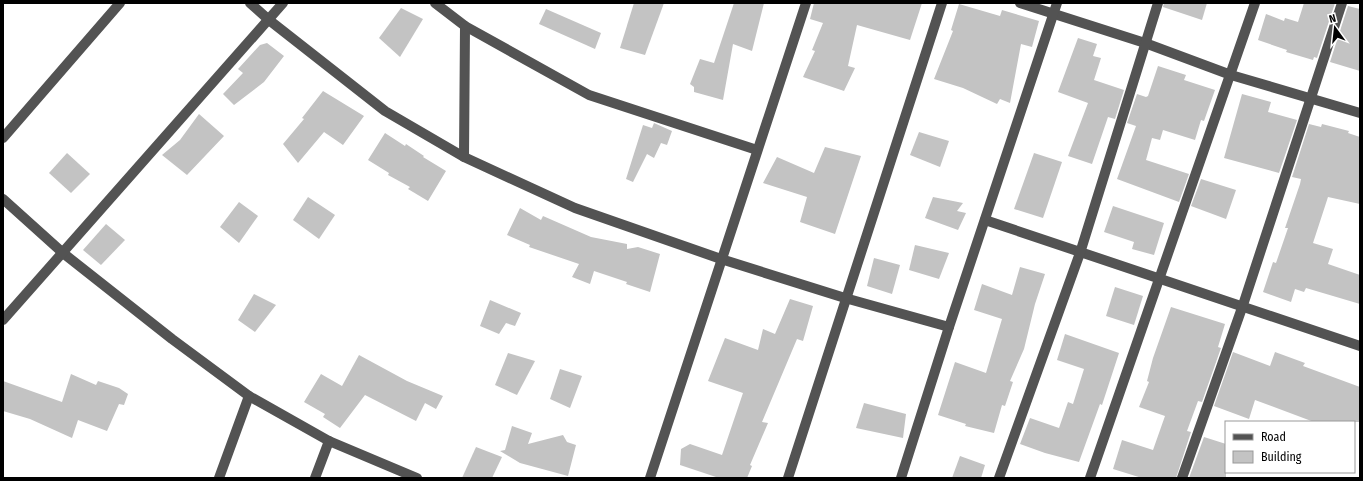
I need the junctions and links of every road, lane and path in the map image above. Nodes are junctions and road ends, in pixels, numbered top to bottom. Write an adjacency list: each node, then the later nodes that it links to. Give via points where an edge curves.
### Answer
1 (120, 3): 19 (street)
2 (250, 3): 13 (street)
3 (283, 3): 13 (street)
4 (435, 3): 14 (street)
5 (806, 3): 20 (street)
6 (942, 3): 28 (street)
7 (1020, 3): 12 (street)
8 (1057, 3): 12 (street)
9 (1158, 3): 15 (street)
10 (1255, 3): 16 (street)
11 (1342, 3): 17 (street)
12 (1053, 14): 15 (street); 23 (street)
13 (269, 20): 21 (street, via 385,111); 24 (street)
14 (465, 26): 20 (street, via 589,95); 21 (street)
15 (1145, 43): 16 (street); 25 (street)
16 (1231, 75): 17 (street); 27 (street)
17 (1310, 99): 18 (street); 29 (street)
18 (1360, 113)
19 (3, 138)
20 (757, 150): 26 (street)
21 (464, 157): 26 (street, via 574,208)
22 (3, 199): 24 (street)
23 (985, 220): 25 (street); 31 (street)
24 (63, 253): 30 (street); 33 (street)
25 (1080, 253): 27 (street); 41 (street)
26 (721, 259): 28 (street); 38 (street)
27 (1159, 280): 29 (street); 42 (street)
28 (845, 298): 31 (street); 39 (street)
29 (1243, 306): 32 (street); 43 (street)
30 (3, 320)
31 (949, 327): 40 (street)
32 (1360, 346)
33 (249, 396): 34 (street); 36 (street)
34 (329, 441): 35 (street); 37 (street)
35 (410, 477)
36 (219, 478)
37 (315, 478)
38 (650, 478)
39 (788, 478)
40 (901, 478)
41 (999, 478)
42 (1090, 478)
43 (1182, 478)

